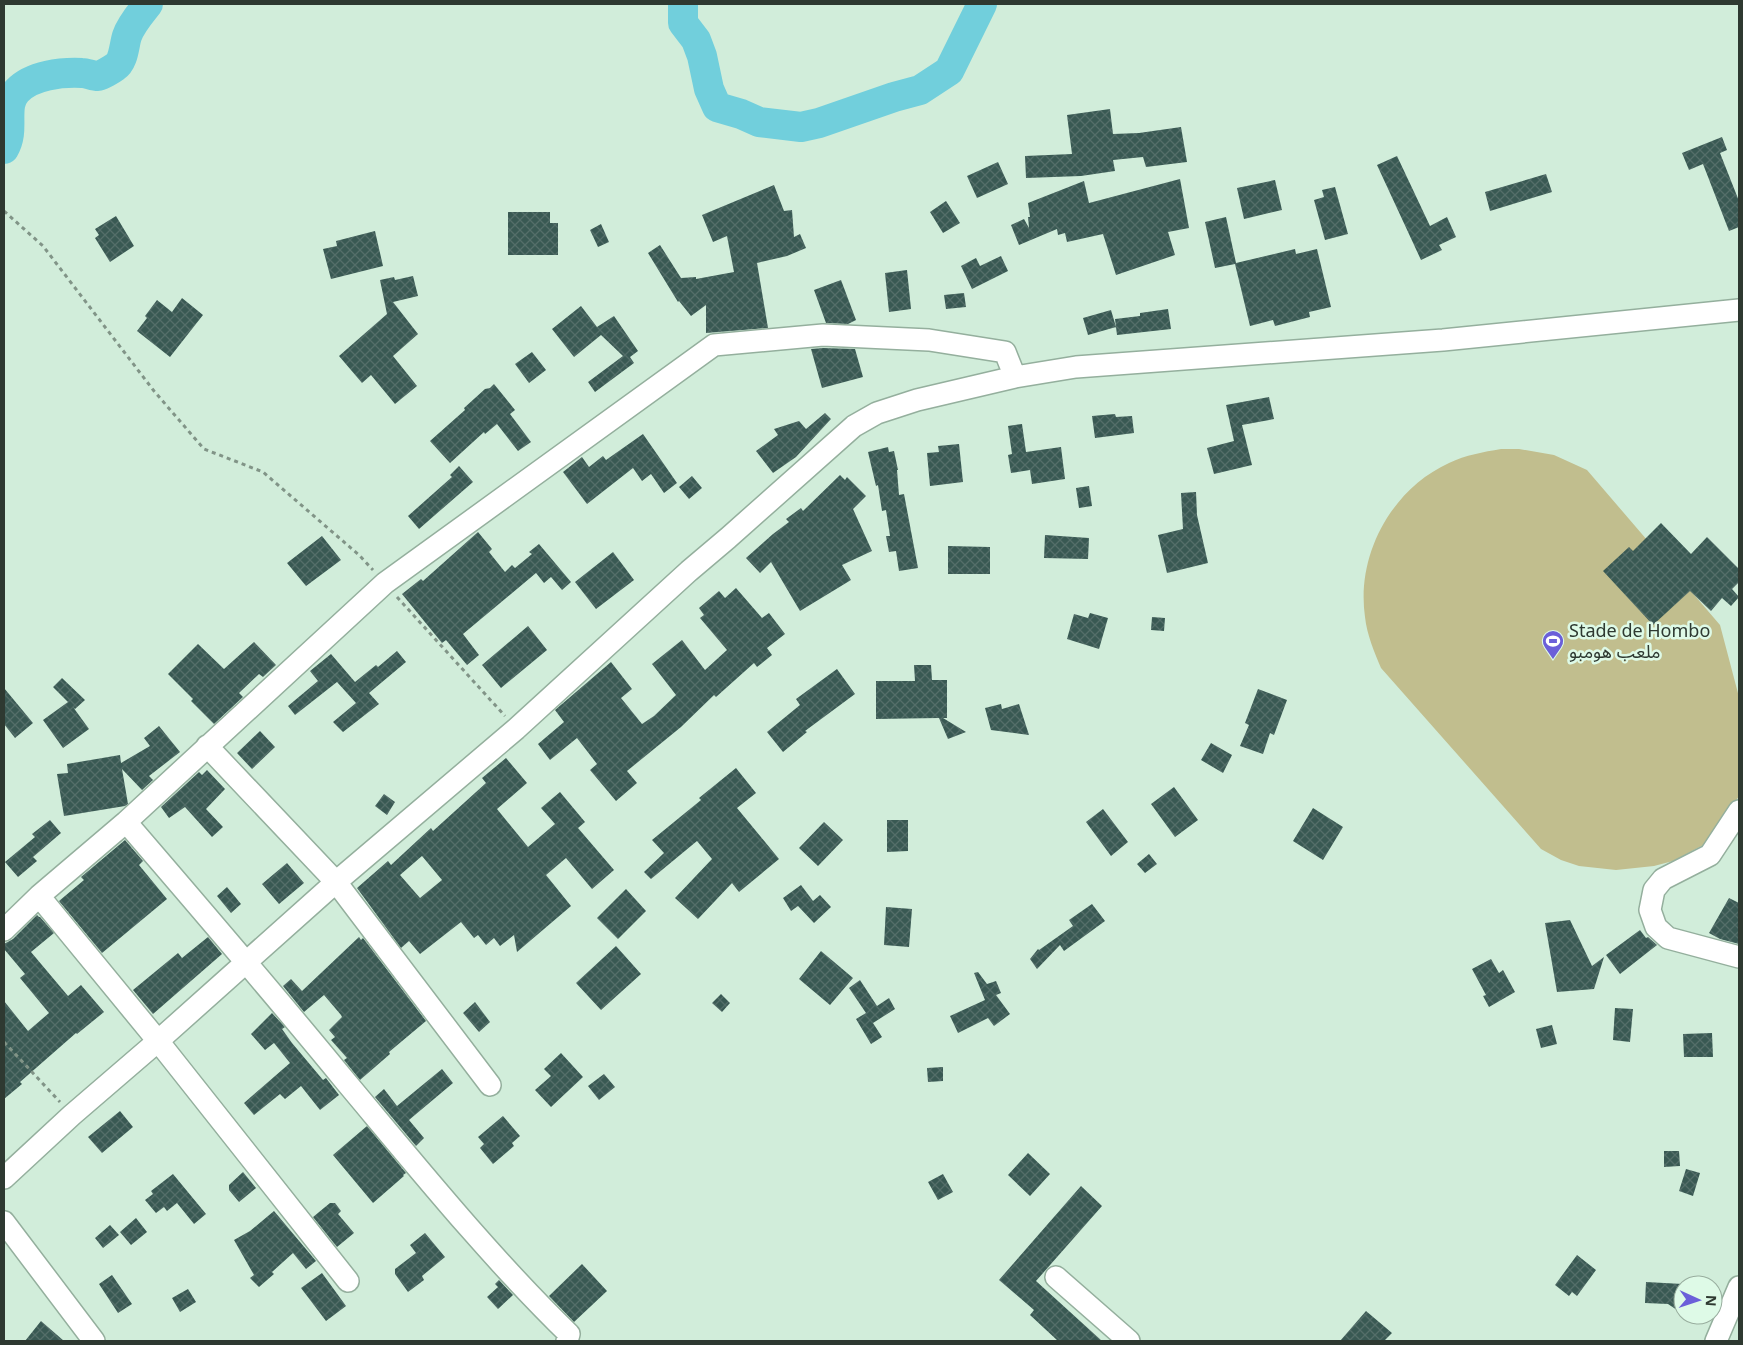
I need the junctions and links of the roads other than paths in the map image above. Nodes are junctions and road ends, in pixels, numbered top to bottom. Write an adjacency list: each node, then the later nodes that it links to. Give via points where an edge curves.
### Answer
1 (1739, 310): 2 (street, via 1444,340 1076,368)
2 (1015, 377): 3 (street, via 1005,352 929,340 823,335 714,345 385,583); 6 (street, via 917,400 877,413 854,426 675,583 516,729)
3 (207, 746): 5 (street); 6 (street)
4 (1739, 811): 9 (street, via 1710,855 1663,879 1654,890 1650,910 1656,927 1668,938)
5 (126, 822): 7 (street); 10 (street)
6 (336, 882): 10 (street); 12 (street)
7 (39, 896): 8 (street); 11 (street)
8 (4, 930)
9 (1739, 957)
10 (247, 962): 11 (street); 19 (street, via 415,1164 530,1296 570,1334)
11 (158, 1041): 13 (street); 16 (street)
12 (490, 1085)
13 (4, 1178)
14 (4, 1222): 18 (street)
15 (1056, 1277): 20 (street)
16 (348, 1281)
17 (1739, 1287): 21 (street)
18 (94, 1341)
19 (567, 1341)
20 (1129, 1341)
21 (1716, 1341)

